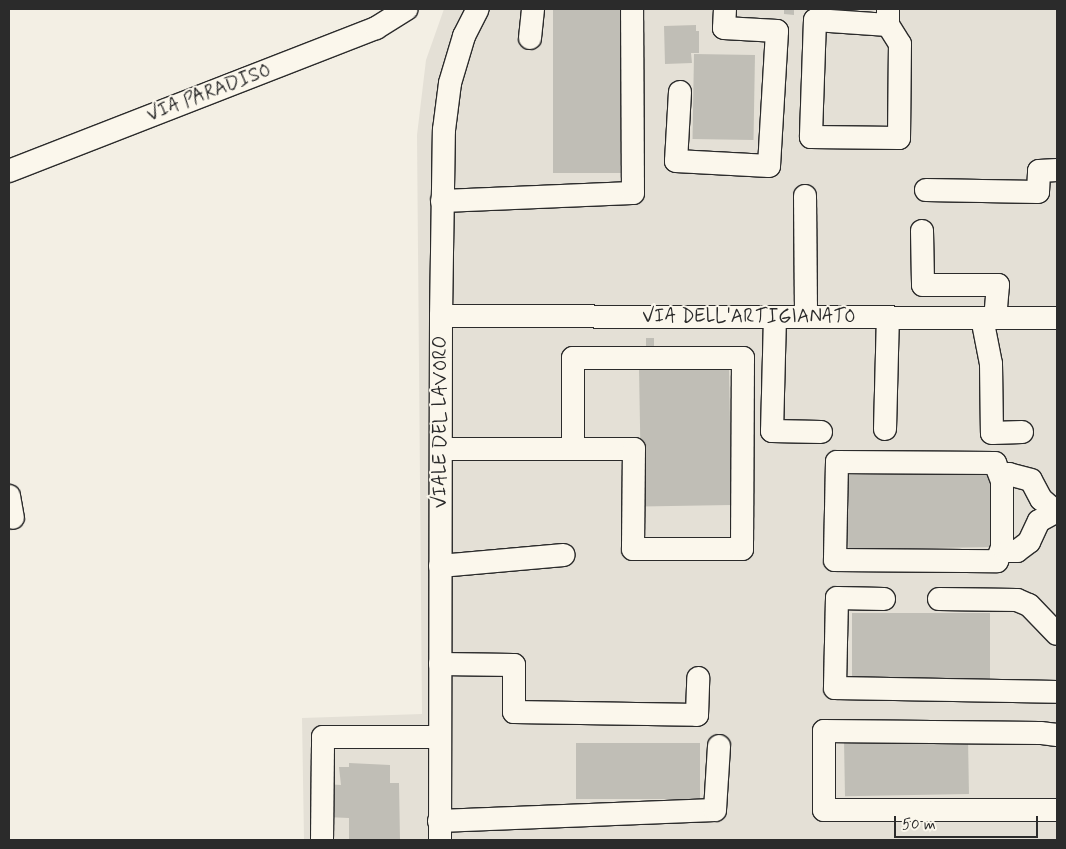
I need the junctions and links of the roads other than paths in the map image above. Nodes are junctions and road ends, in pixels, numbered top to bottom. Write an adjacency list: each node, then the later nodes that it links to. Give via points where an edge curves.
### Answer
1 (406, 9): 10 (street, VIA PARADISO, via 376,28)
2 (478, 9): 13 (street, VIALE DEL LAVORO, via 464,36 450,82 444,130)
3 (533, 9): 7 (street)
4 (632, 9): 13 (street, via 633,193)
5 (725, 9): 8 (street, via 724,28 777,31 769,166 676,161)
6 (888, 17): 6 (street, via 900,44 899,138 811,137 815,20)
7 (530, 38)
8 (680, 92)
9 (1057, 170): 11 (street, via 1039,171 1038,192)
10 (9, 171)
11 (926, 190)
12 (805, 196): 17 (street)
13 (442, 201): 15 (street, VIALE DEL LAVORO)
14 (922, 231): 19 (street, via 923,285 998,285)
15 (441, 316): 16 (street, VIA DELL'ARTIGIANATO); 24 (street, VIALE DEL LAVORO)
16 (775, 317): 17 (street, VIA DELL'ARTIGIANATO); 22 (street, via 772,431)
17 (806, 317): 18 (street, VIA DELL'ARTIGIANATO)
18 (888, 317): 19 (street, VIA DELL'ARTIGIANATO); 21 (street)
19 (988, 318): 20 (street, VIA DELL'ARTIGIANATO); 23 (street, via 992,433)
20 (1057, 318)
21 (885, 429)
22 (821, 432)
23 (1022, 432)
24 (440, 449): 25 (street); 30 (street, VIALE DEL LAVORO)
25 (572, 449): 25 (street, via 634,449 633,549 742,549 743,358 573,358)
26 (1002, 481): 27 (street, via 1009,474 1032,480 1041,499); 28 (street); 28 (street, via 995,463 837,462 835,560 996,561)
27 (1056, 511): 28 (street, via 1039,521 1029,542 1017,551)
28 (1002, 547)
29 (564, 555): 30 (street)
30 (440, 566): 34 (street, VIALE DEL LAVORO)
31 (884, 598): 36 (street, via 837,598 835,688)
32 (939, 599): 33 (street, via 1017,600 1029,605)
33 (1057, 634)
34 (440, 664): 35 (street, via 514,665 514,712 697,715); 38 (street, VIALE DEL LAVORO)
35 (698, 678)
36 (1057, 692)
37 (1057, 735): 40 (street, via 824,731 824,810)
38 (440, 737): 41 (street, VIALE DEL LAVORO); 42 (street, via 323,737)
39 (719, 746): 41 (street, via 715,810)
40 (1057, 810)
41 (439, 831)
42 (322, 840)

